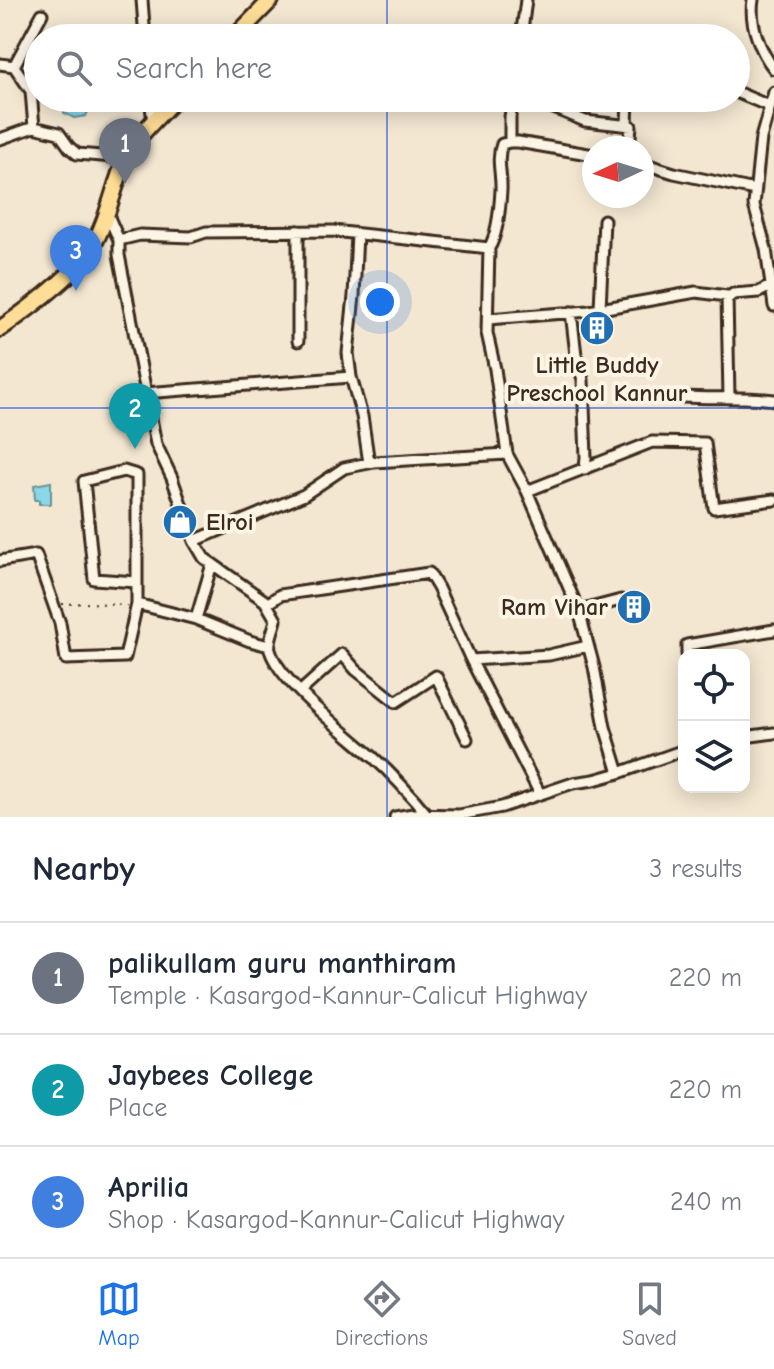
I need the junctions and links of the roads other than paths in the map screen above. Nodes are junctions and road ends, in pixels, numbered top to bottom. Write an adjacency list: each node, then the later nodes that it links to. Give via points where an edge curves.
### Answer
1 (142, 0): 7 (street)
2 (526, 0): 9 (street)
3 (753, 0): 13 (street, via 755,33)
4 (266, 2): 8 (highway)
5 (42, 14): 6 (street)
6 (37, 24)
7 (144, 24)
8 (246, 24)
9 (523, 24)
10 (24, 47): 12 (street)
11 (0, 64): 12 (street)
12 (14, 66): 14 (street)
13 (774, 69)
14 (24, 81)
15 (774, 92): 17 (street)
16 (750, 98): 17 (street)
17 (769, 106): 33 (street)
18 (33, 112): 26 (street)
19 (152, 112): 24 (street)
20 (163, 112): 24 (highway)
21 (511, 112): 29 (street)
22 (563, 112): 25 (street, via 585,121)
23 (627, 112): 25 (street)
24 (153, 122): 31 (highway)
25 (627, 125): 27 (street)
26 (34, 127): 28 (street); 31 (street, via 59,133 77,154)
27 (630, 136)
28 (0, 139)
29 (510, 142): 30 (street); 39 (street, via 500,148 501,189)
30 (582, 153)
31 (126, 158): 34 (highway)
32 (654, 167): 33 (street)
33 (755, 190): 40 (street)
34 (106, 211): 38 (street); 46 (highway, via 90,251)
35 (604, 220): 43 (street)
36 (298, 231): 37 (street); 38 (street); 47 (street)
37 (357, 234): 39 (street); 48 (street, via 348,353)
38 (119, 240): 49 (street)
39 (489, 248): 45 (street)
40 (772, 284): 41 (street); 42 (street)
41 (727, 299): 43 (street, via 696,292); 51 (street)
42 (774, 306)
43 (600, 309): 44 (street)
44 (571, 312): 45 (street); 55 (street, via 583,380)
45 (488, 319): 53 (street)
46 (0, 329)
47 (298, 341)
48 (351, 377): 49 (street); 54 (street)
49 (145, 393): 58 (street, via 156,444)
50 (683, 397): 51 (street)
51 (729, 398): 52 (street)
52 (774, 400)
53 (507, 454): 54 (street); 56 (street)
54 (369, 463): 58 (street, via 344,468 304,495)
55 (585, 469): 56 (street); 57 (street, via 652,442 705,443 714,508)
56 (527, 491): 65 (street)
57 (774, 500)
58 (194, 541): 60 (street)
59 (0, 561): 64 (street, via 36,555 60,623 66,659 125,657)
60 (212, 564): 63 (street); 66 (street)
61 (137, 582): 61 (street, via 137,475 124,471 84,481 94,579); 64 (street)
62 (621, 600): 65 (street)
63 (267, 604): 68 (street, via 276,620); 71 (street, via 280,595 429,573)
64 (137, 605): 66 (street)
65 (579, 611): 69 (street)
66 (196, 619): 68 (street)
67 (774, 630): 70 (street)
68 (269, 646): 72 (street, via 276,663)
69 (588, 646): 71 (street, via 549,655); 77 (street)
70 (687, 649)
71 (471, 660): 78 (street)
72 (301, 691): 75 (street, via 342,654 396,702 436,676); 79 (street)
73 (774, 733): 74 (street)
74 (750, 736)
75 (467, 739)
76 (678, 752): 77 (street)
77 (619, 773): 78 (street)
78 (540, 794): 79 (street, via 502,807)
79 (428, 816): 80 (street)
80 (395, 817)

